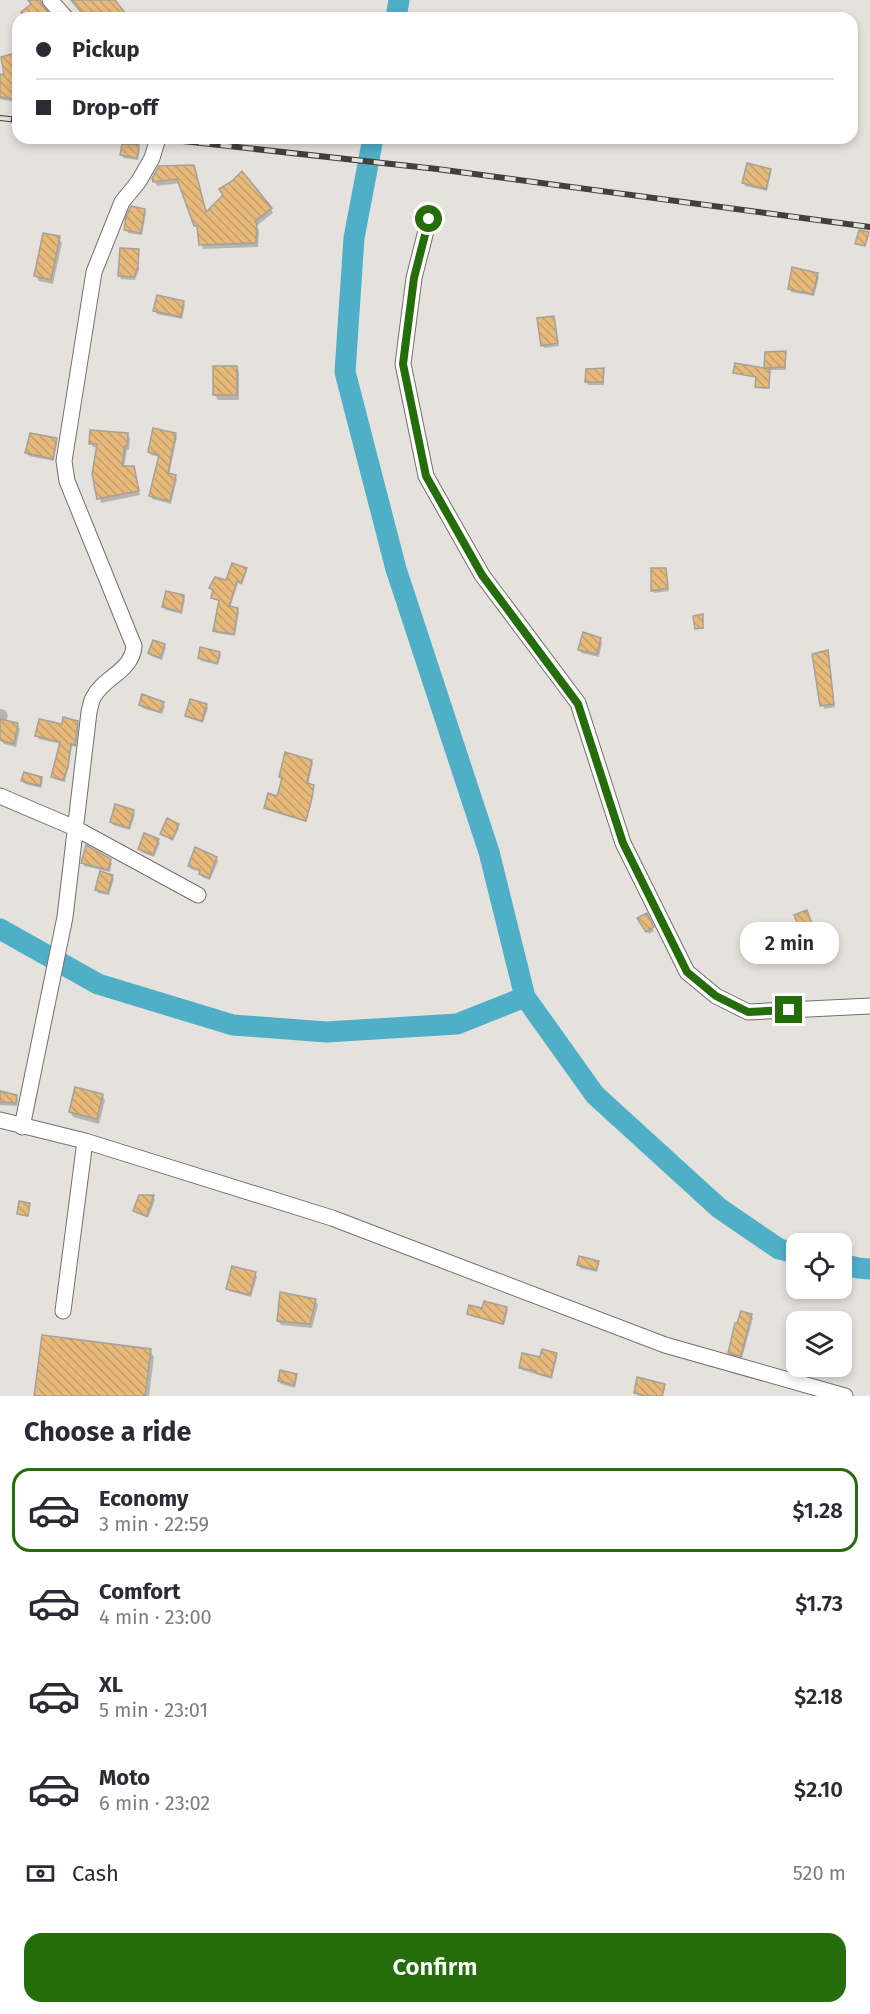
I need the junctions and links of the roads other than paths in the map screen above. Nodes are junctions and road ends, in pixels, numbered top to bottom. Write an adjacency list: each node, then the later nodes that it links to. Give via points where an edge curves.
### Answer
1 (50, 0): 2 (street)
2 (61, 12)
3 (156, 144): 6 (street, via 139,181 122,202 94,272 64,461 67,481 134,646 130,663 92,698)
4 (429, 219): 8 (street, via 414,278 403,364 426,476 482,575 578,704 623,843 687,972 716,996 748,1012)
5 (0, 796): 6 (street)
6 (75, 828): 7 (street); 10 (street, via 65,917)
7 (198, 896)
8 (870, 1006)
9 (0, 1120): 10 (street)
10 (22, 1127): 11 (street)
11 (86, 1141): 12 (street); 13 (street, via 332,1218 665,1346)
12 (63, 1311)
13 (844, 1396)

